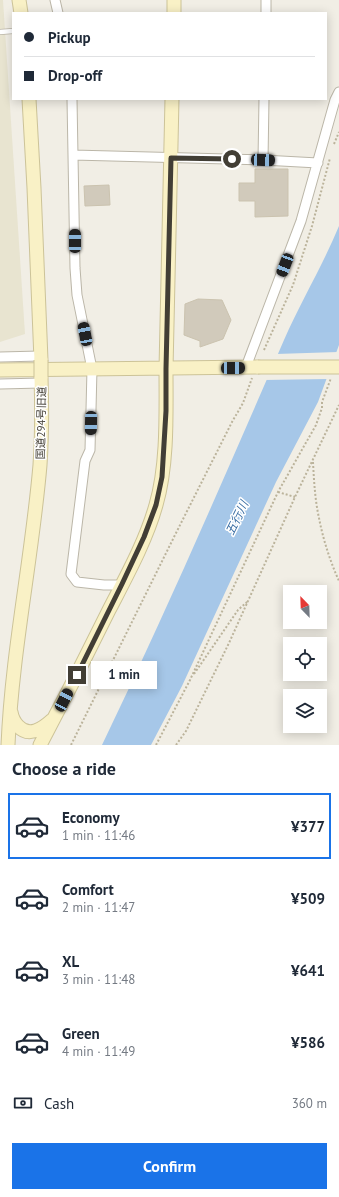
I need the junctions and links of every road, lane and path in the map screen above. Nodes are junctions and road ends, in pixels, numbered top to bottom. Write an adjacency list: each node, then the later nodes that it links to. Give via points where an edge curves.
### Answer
1 (19, 0): 5 (street)
2 (55, 0): 6 (street)
3 (174, 0): 7 (street)
4 (266, 0): 8 (street)
5 (21, 12)
6 (58, 12)
7 (174, 12)
8 (266, 12)
9 (12, 31): 10 (lane)
10 (0, 32)
11 (339, 92): 19 (street)
12 (29, 100): 21 (street, 国道294号旧道)
13 (72, 100): 16 (street)
14 (172, 100): 17 (street)
15 (264, 100): 18 (street)
16 (73, 155): 17 (street); 22 (street, via 75,268)
17 (171, 158): 18 (street); 23 (street)
18 (263, 160): 19 (street)
19 (318, 163): 25 (street)
20 (0, 357): 21 (street)
21 (40, 358): 27 (street, 国道294号旧道, bridge)
22 (92, 369): 23 (street); 24 (street); 34 (street, via 90,450 85,461 71,574 77,582)
23 (166, 369): 25 (street); 34 (street, via 164,446 158,498 144,537)
24 (0, 370)
25 (252, 371): 26 (street, bridge); 41 (path, via 243,403)
26 (335, 371): 31 (path, via 316,425)
27 (41, 380): 28 (street); 37 (street, 国道294号旧道, via 40,464)
28 (0, 384)
29 (339, 405): 30 (path)
30 (312, 461): 32 (path); 33 (path, via 319,519)
31 (278, 492): 32 (path); 36 (path)
32 (295, 497): 35 (path)
33 (339, 580)
34 (122, 584): 38 (street)
35 (249, 600): 36 (path, via 238,610); 43 (path, via 186,730)
36 (190, 680): 42 (path)
37 (10, 706): 38 (street, via 16,724 28,733 42,728); 39 (street, 国道294号旧道)
38 (57, 713): 40 (street)
39 (8, 745)
40 (40, 745)
41 (71, 745)
42 (156, 745)
43 (176, 745)

